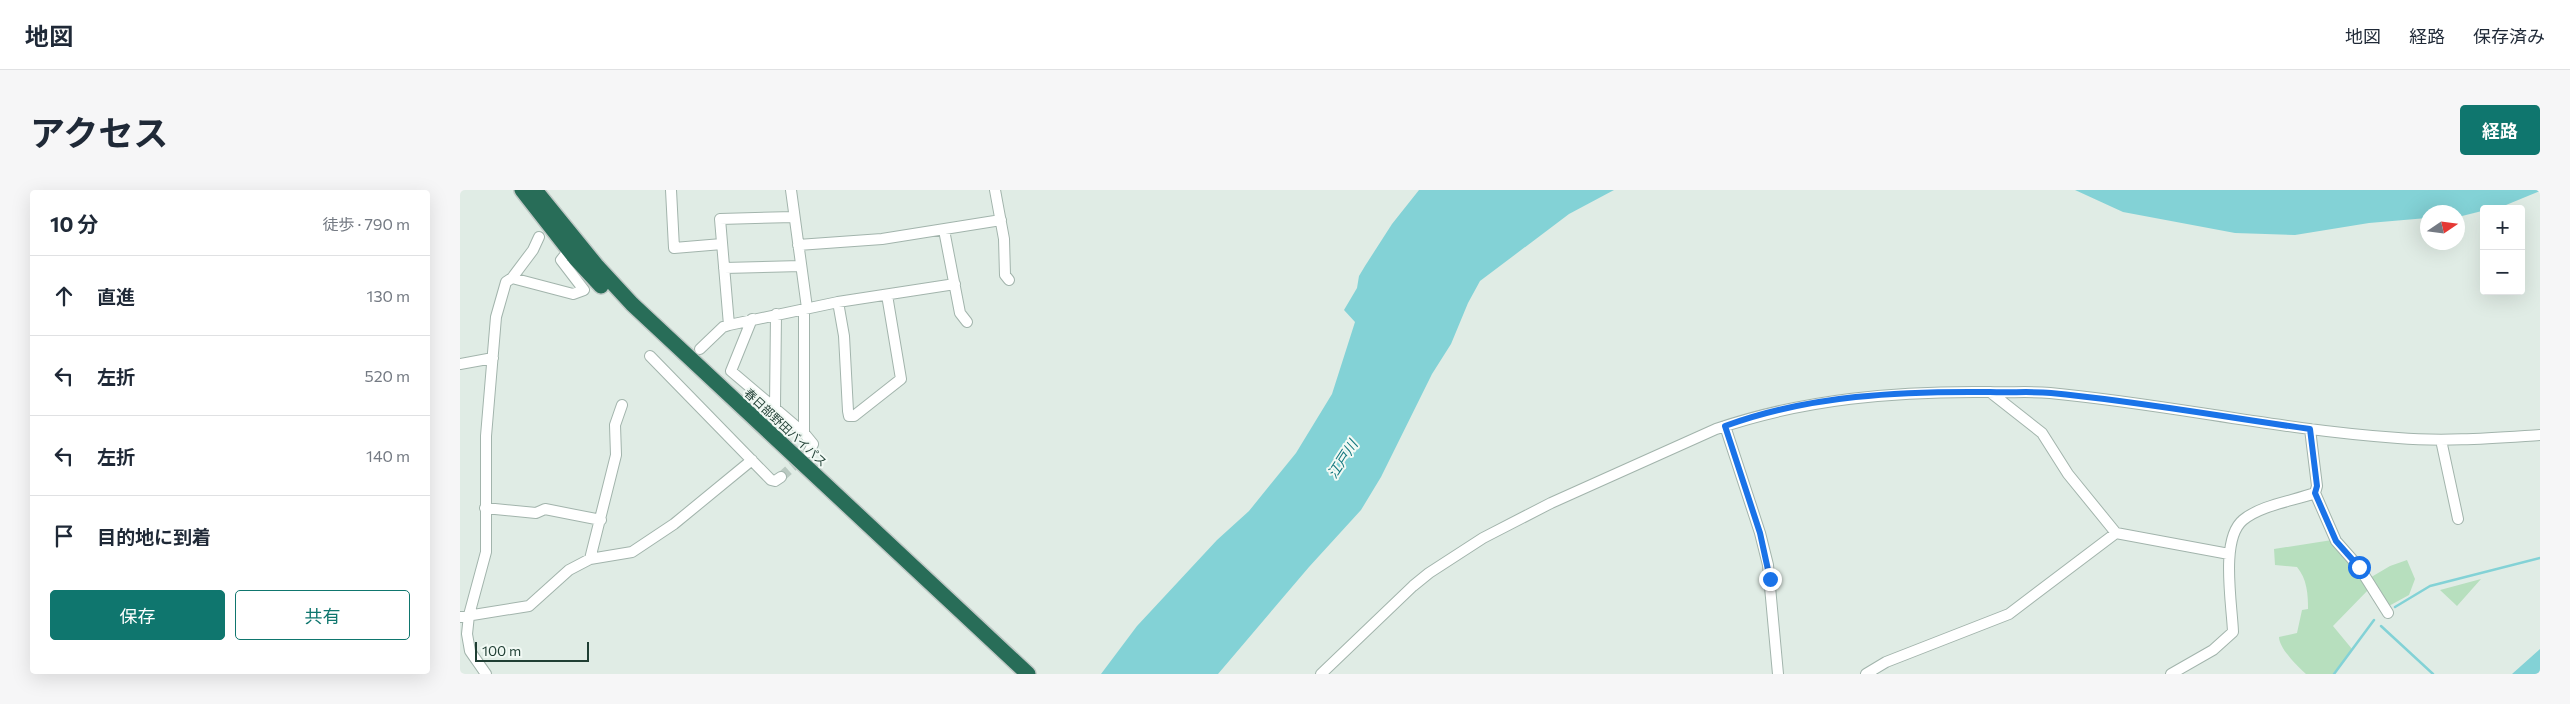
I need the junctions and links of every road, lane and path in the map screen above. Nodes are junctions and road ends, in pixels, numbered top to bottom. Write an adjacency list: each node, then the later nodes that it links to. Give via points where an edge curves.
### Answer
1 (522, 190): 12 (highway, 春日部野田バイパス)
2 (535, 190): 41 (highway, 春日部野田バイパス, via 632,304)
3 (671, 190): 10 (street, via 674,248)
4 (791, 190): 6 (street)
5 (995, 190): 7 (street)
6 (794, 217): 10 (street, via 720,219); 11 (street)
7 (1001, 220): 8 (street); 16 (street, via 1005,276)
8 (944, 230): 11 (street, via 882,239); 17 (street)
9 (539, 237): 15 (street)
10 (722, 244): 14 (street)
11 (798, 245): 13 (street)
12 (568, 250): 15 (street, via 561,260 584,290 573,294); 41 (highway, 春日部野田バイパス, via 615,301)
13 (801, 266): 14 (street); 20 (street)
14 (724, 268): 24 (street)
15 (512, 278): 27 (street, via 506,282 501,298)
16 (1008, 280)
17 (955, 284): 18 (street); 23 (street, via 960,313)
18 (887, 295): 19 (street); 19 (street, via 901,379 854,416 850,416 848,411 844,336)
19 (838, 302): 20 (street)
20 (806, 308): 21 (street); 34 (street)
21 (776, 314): 22 (street); 31 (street)
22 (752, 320): 24 (street); 31 (street, via 731,371)
23 (967, 322)
24 (729, 325): 25 (street)
25 (700, 349)
26 (650, 356): 38 (street)
27 (493, 358): 28 (street); 42 (street, via 486,436)
28 (460, 364)
29 (1990, 392): 32 (street, via 1901,394 1817,402); 33 (street, via 2051,393); 45 (street, via 2042,433 2068,474)
30 (622, 405): 44 (street, via 615,426 616,455)
31 (775, 407): 34 (street)
32 (1725, 426): 53 (street, via 1551,503 1483,538 1413,586); 54 (street, via 1768,565)
33 (2310, 429): 36 (street); 40 (street, via 2317,486)
34 (804, 432): 37 (street, via 813,444)
35 (2540, 435): 36 (street)
36 (2441, 440): 43 (street)
37 (809, 452)
38 (752, 460): 39 (street, via 771,480); 47 (street, via 632,552)
39 (781, 477)
40 (2315, 493): 46 (street, via 2258,511 2244,520 2234,529); 48 (street, via 2336,541 2359,567)
41 (831, 497): 51 (highway, 春日部野田バイパス); 52 (highway, 春日部野田バイパス)
42 (485, 508): 44 (street, via 536,513 545,509); 49 (street, via 485,557)
43 (2458, 519)
44 (601, 520): 47 (street)
45 (2116, 533): 46 (street); 55 (street, via 2010,614 1886,662)
46 (2230, 554): 56 (street, via 2233,632 2213,650)
47 (590, 559): 49 (street, via 569,570 529,606)
48 (2388, 613)
49 (464, 616): 50 (street, via 468,644)
50 (486, 674)
51 (1013, 674)
52 (1028, 674)
53 (1322, 674)
54 (1778, 674)
55 (1866, 674)
56 (2171, 674)

